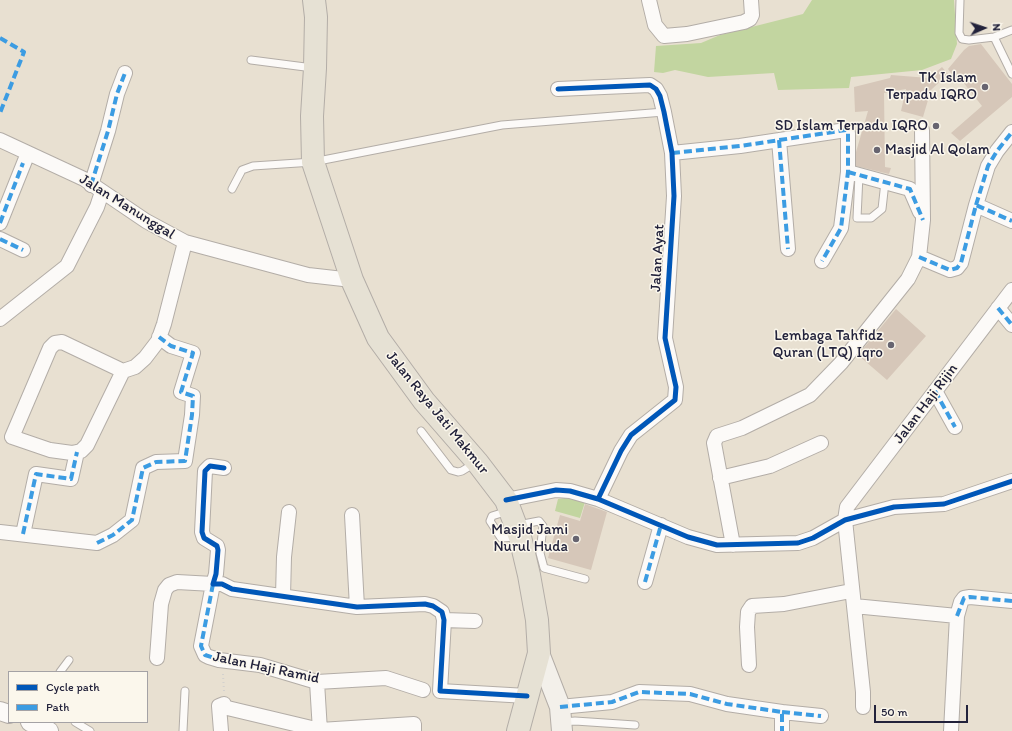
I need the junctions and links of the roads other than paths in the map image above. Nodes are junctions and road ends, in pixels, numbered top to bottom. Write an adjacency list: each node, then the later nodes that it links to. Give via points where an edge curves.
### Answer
1 (314, 0): 8 (main road, Jalan Raya Jati Makmur)
2 (649, 0): 3 (street, via 655,25 664,36 668,36 744,22 752,15)
3 (751, 0)
4 (960, 0): 6 (lane, via 959,33 962,38 969,40)
5 (1012, 30): 6 (lane)
6 (994, 37): 10 (lane)
7 (251, 60): 8 (lane)
8 (315, 68): 19 (main road, Jalan Raya Jati Makmur)
9 (125, 73): 22 (street, via 108,131)
10 (1012, 74)
11 (558, 89): 12 (street, Jalan Ayat, via 650,85 660,96)
12 (664, 112): 18 (street, Jalan Ayat); 19 (lane, via 502,125)
13 (922, 130): 25 (street)
14 (1012, 132): 24 (street, via 988,166)
15 (0, 140): 17 (street, Jalan Manunggal)
16 (779, 140): 18 (street); 20 (street, via 846,130); 30 (street)
17 (28, 152): 22 (street, Jalan Manunggal, via 66,169); 27 (street)
18 (672, 153): 50 (street, Jalan Ayat, via 674,196 665,338 676,387 675,400 631,435)
19 (313, 162): 23 (lane, via 253,166 242,170); 34 (main road, Jalan Raya Jati Makmur)
20 (854, 174): 21 (street); 21 (lane, via 857,218 871,218 882,209); 33 (street, via 841,228)
21 (885, 182): 25 (street, via 910,189)
22 (97, 189): 29 (street, Jalan Manunggal, via 146,221); 37 (street, via 97,207 67,266)
23 (232, 189)
24 (976, 205): 26 (street); 32 (street, via 961,263 957,268 950,270)
25 (924, 220): 32 (street)
26 (1012, 221)
27 (0, 223)
28 (0, 239): 31 (street)
29 (185, 242): 34 (street, Jalan Manunggal, via 308,276); 39 (street)
30 (788, 249)
31 (23, 250)
32 (919, 257): 48 (street, via 899,291 841,363 810,395 742,428 717,436 714,443)
33 (822, 261)
34 (352, 280): 46 (main road, Jalan Raya Jati Makmur, via 378,338 424,401)
35 (1012, 290): 36 (street, Jalan Haji Rijin)
36 (998, 308): 38 (street); 41 (street, Jalan Haji Rijin)
37 (2, 313)
38 (1012, 325)
39 (159, 337): 40 (street, via 145,358 135,367); 57 (street, via 171,346 193,353 181,392 193,396 185,461 156,462 143,468 132,520 113,536 97,542)
40 (123, 371): 45 (street, via 87,445); 45 (street, via 62,342 55,343 50,348 12,436 50,450)
41 (935, 391): 42 (street); 54 (street, Jalan Haji Rijin, via 847,507)
42 (955, 427)
43 (421, 431): 46 (lane, via 451,470 462,471)
44 (821, 443): 48 (street, via 770,466)
45 (77, 452): 57 (street, via 71,479 36,474)
46 (477, 462): 53 (main road, Jalan Raya Jati Makmur)
47 (224, 468): 62 (street, Jalan Haji Ramid, via 210,466 205,471 202,532 204,538 217,546 218,550)
48 (720, 478): 58 (street)
49 (1012, 481): 54 (street, via 944,504 894,507)
50 (598, 499): 53 (street, via 556,490); 55 (street)
51 (289, 512): 64 (street)
52 (352, 515): 67 (street)
53 (513, 518): 59 (main road, Jalan Raya Jati Makmur)
54 (845, 520): 58 (street, via 813,538 798,543); 63 (street)
55 (661, 524): 58 (street, via 688,537 717,545); 61 (street)
56 (0, 532): 57 (street)
57 (23, 534)
58 (732, 545)
59 (537, 572): 60 (lane); 71 (main road, Jalan Raya Jati Makmur)
60 (585, 579)
61 (645, 582)
62 (213, 584): 64 (street); 72 (street, via 178,582 169,585 165,590 161,604); 76 (street, Jalan Haji Ramid, via 201,646 205,655 223,661 260,665)
63 (851, 591): 66 (street); 74 (street, via 805,600 752,606 748,612)
64 (283, 596): 67 (street)
65 (1012, 601): 68 (street, via 964,598)
66 (854, 606): 68 (street); 80 (street)
67 (357, 607): 69 (street, via 425,604 441,610)
68 (957, 616): 95 (street)
69 (444, 620): 70 (street); 79 (street, via 440,691)
70 (475, 621)
71 (539, 653): 79 (main road, Jalan Raya Jati Makmur); 83 (main road)
72 (157, 658)
73 (69, 660): 75 (lane)
74 (748, 665)
75 (61, 671)
76 (317, 682): 77 (street, Jalan Haji Ramid, via 386,678); 87 (street)
77 (423, 690)
78 (185, 692): 90 (lane)
79 (527, 696): 93 (main road, Jalan Raya Jati Makmur)
80 (863, 707)
81 (782, 712): 82 (street); 83 (street, via 666,691 639,692); 94 (street)
82 (822, 716)
83 (561, 720): 86 (lane)
84 (32, 723): 88 (street)
85 (77, 723): 89 (lane)
86 (635, 725)
87 (320, 730): 91 (street, via 222,705); 92 (street, via 414,724)
88 (49, 731)
89 (90, 731)
90 (183, 731)
91 (221, 731)
92 (414, 731)
93 (518, 731)
94 (782, 731)
95 (952, 731)

